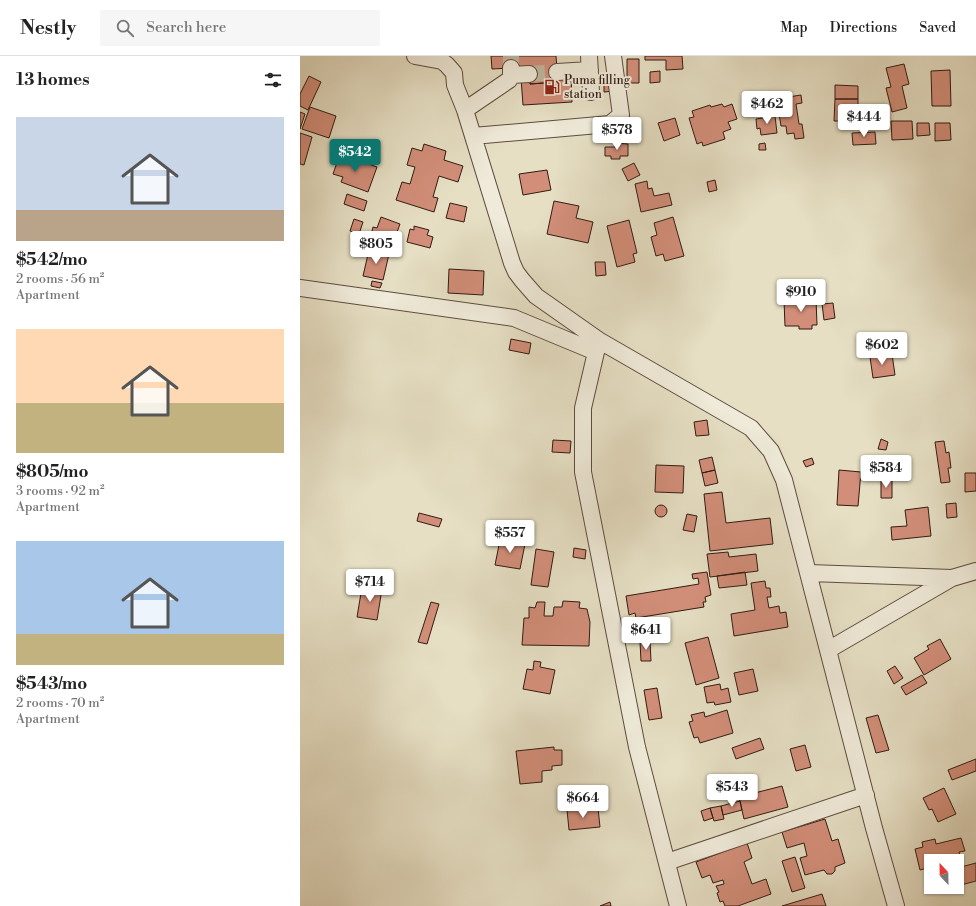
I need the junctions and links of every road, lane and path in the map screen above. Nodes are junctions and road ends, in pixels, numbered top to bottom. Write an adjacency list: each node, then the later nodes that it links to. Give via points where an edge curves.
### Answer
1 (415, 56): 3 (street)
2 (613, 56): 9 (street, via 621,115 610,124)
3 (448, 58): 8 (street, via 447,65 454,73)
4 (589, 63): 5 (street); 7 (street)
5 (557, 72)
6 (529, 74): 8 (street, via 511,72 509,80)
7 (591, 92)
8 (465, 110): 9 (street)
9 (473, 136): 11 (street, via 516,272 536,296)
10 (300, 288): 11 (street, via 514,318)
11 (598, 346): 13 (street, via 751,428 771,451 784,480); 17 (street, via 583,408 583,472 637,747)
12 (976, 571): 14 (street)
13 (809, 573): 14 (street); 15 (street)
14 (952, 578): 15 (street)
15 (828, 650): 16 (street)
16 (866, 795): 17 (street); 19 (street)
17 (666, 862): 18 (street)
18 (678, 906)
19 (896, 906)

